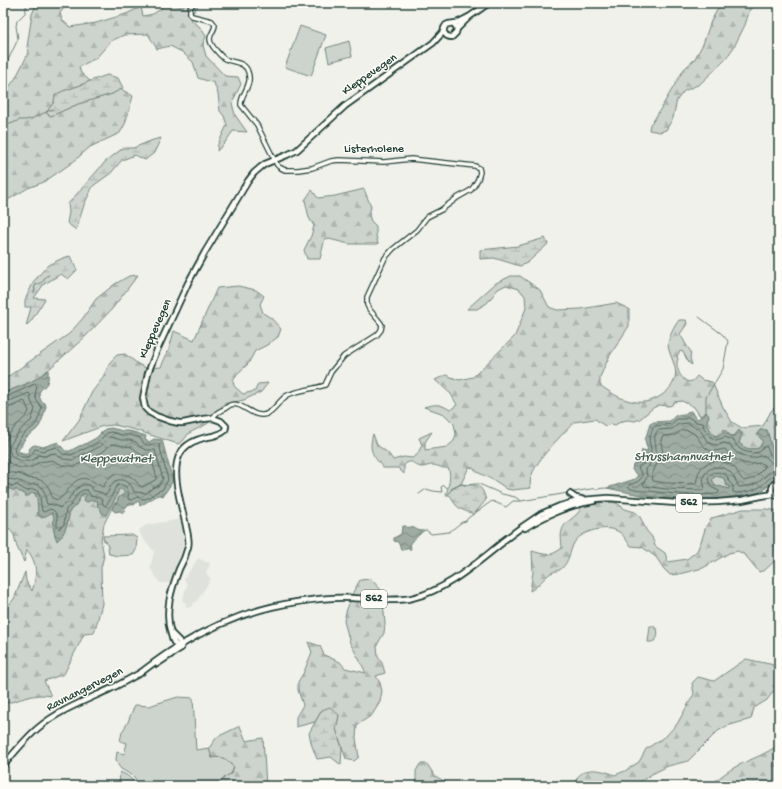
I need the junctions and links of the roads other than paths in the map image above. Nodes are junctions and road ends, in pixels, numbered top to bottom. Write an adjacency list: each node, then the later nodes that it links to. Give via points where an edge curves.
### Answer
1 (194, 3): 9 (street, via 190,8 192,16 214,23 215,29 210,38 212,45 223,58 240,63 247,69 248,87 241,105 257,125)
2 (489, 3): 3 (main road)
3 (469, 17): 4 (main road); 5 (main road)
4 (454, 24): 5 (main road); 6 (main road, via 446,25)
5 (457, 29): 7 (main road, via 454,36)
6 (444, 32): 7 (main road); 8 (main road, Kleppevegen)
7 (447, 36): 8 (main road, Kleppevegen)
8 (433, 43): 9 (main road, Kleppevegen, via 345,106 297,150)
9 (274, 160): 10 (main road, Kleppevegen, via 261,166 251,176 194,270 159,345 145,388 144,405 153,415 179,423); 10 (street, Listerholene, via 279,168 285,170 312,168 339,160 384,162 408,159 476,166 480,172 470,190 442,210 427,217 417,230 387,255 367,297 367,305 382,325 381,330 344,356 325,385 289,394 261,416 234,405)
10 (213, 418): 20 (main road, via 224,422 224,431 187,445 176,464 176,477 189,543 169,599)
11 (779, 482): 12 (main road, 562)
12 (772, 487): 14 (main road, Ravnangervegen / 562); 15 (main road, 562)
13 (570, 494): 16 (main road, 562)
14 (761, 496): 15 (main road, Ravnangervegen / 562); 17 (main road, Ravnangervegen / 562, via 718,502 676,503)
15 (777, 496)
16 (588, 499): 17 (main road, Ravnangervegen / 562); 18 (main road, Ravnangervegen / 562, via 567,503 546,512)
17 (616, 499): 18 (main road, Ravnangervegen / 562, via 558,510)
18 (502, 543): 19 (main road, Ravnangervegen / 562, via 450,582 421,596 397,600 340,598 297,602 250,613)
19 (219, 626): 22 (main road, Ravnangervegen / 562); 23 (main road, Ravnangervegen / 562)
20 (169, 630): 21 (main road); 23 (main road, via 172,640)
21 (176, 638): 22 (main road); 23 (main road)
22 (194, 638): 23 (main road, Ravnangervegen / 562)
23 (180, 647): 24 (main road, Ravnangervegen / 562, via 151,668 53,717 33,732)
24 (8, 761): 25 (main road, Ravnangervegen / 562); 26 (main road, Ravnangervegen / 562)
25 (3, 766)
26 (3, 770)

